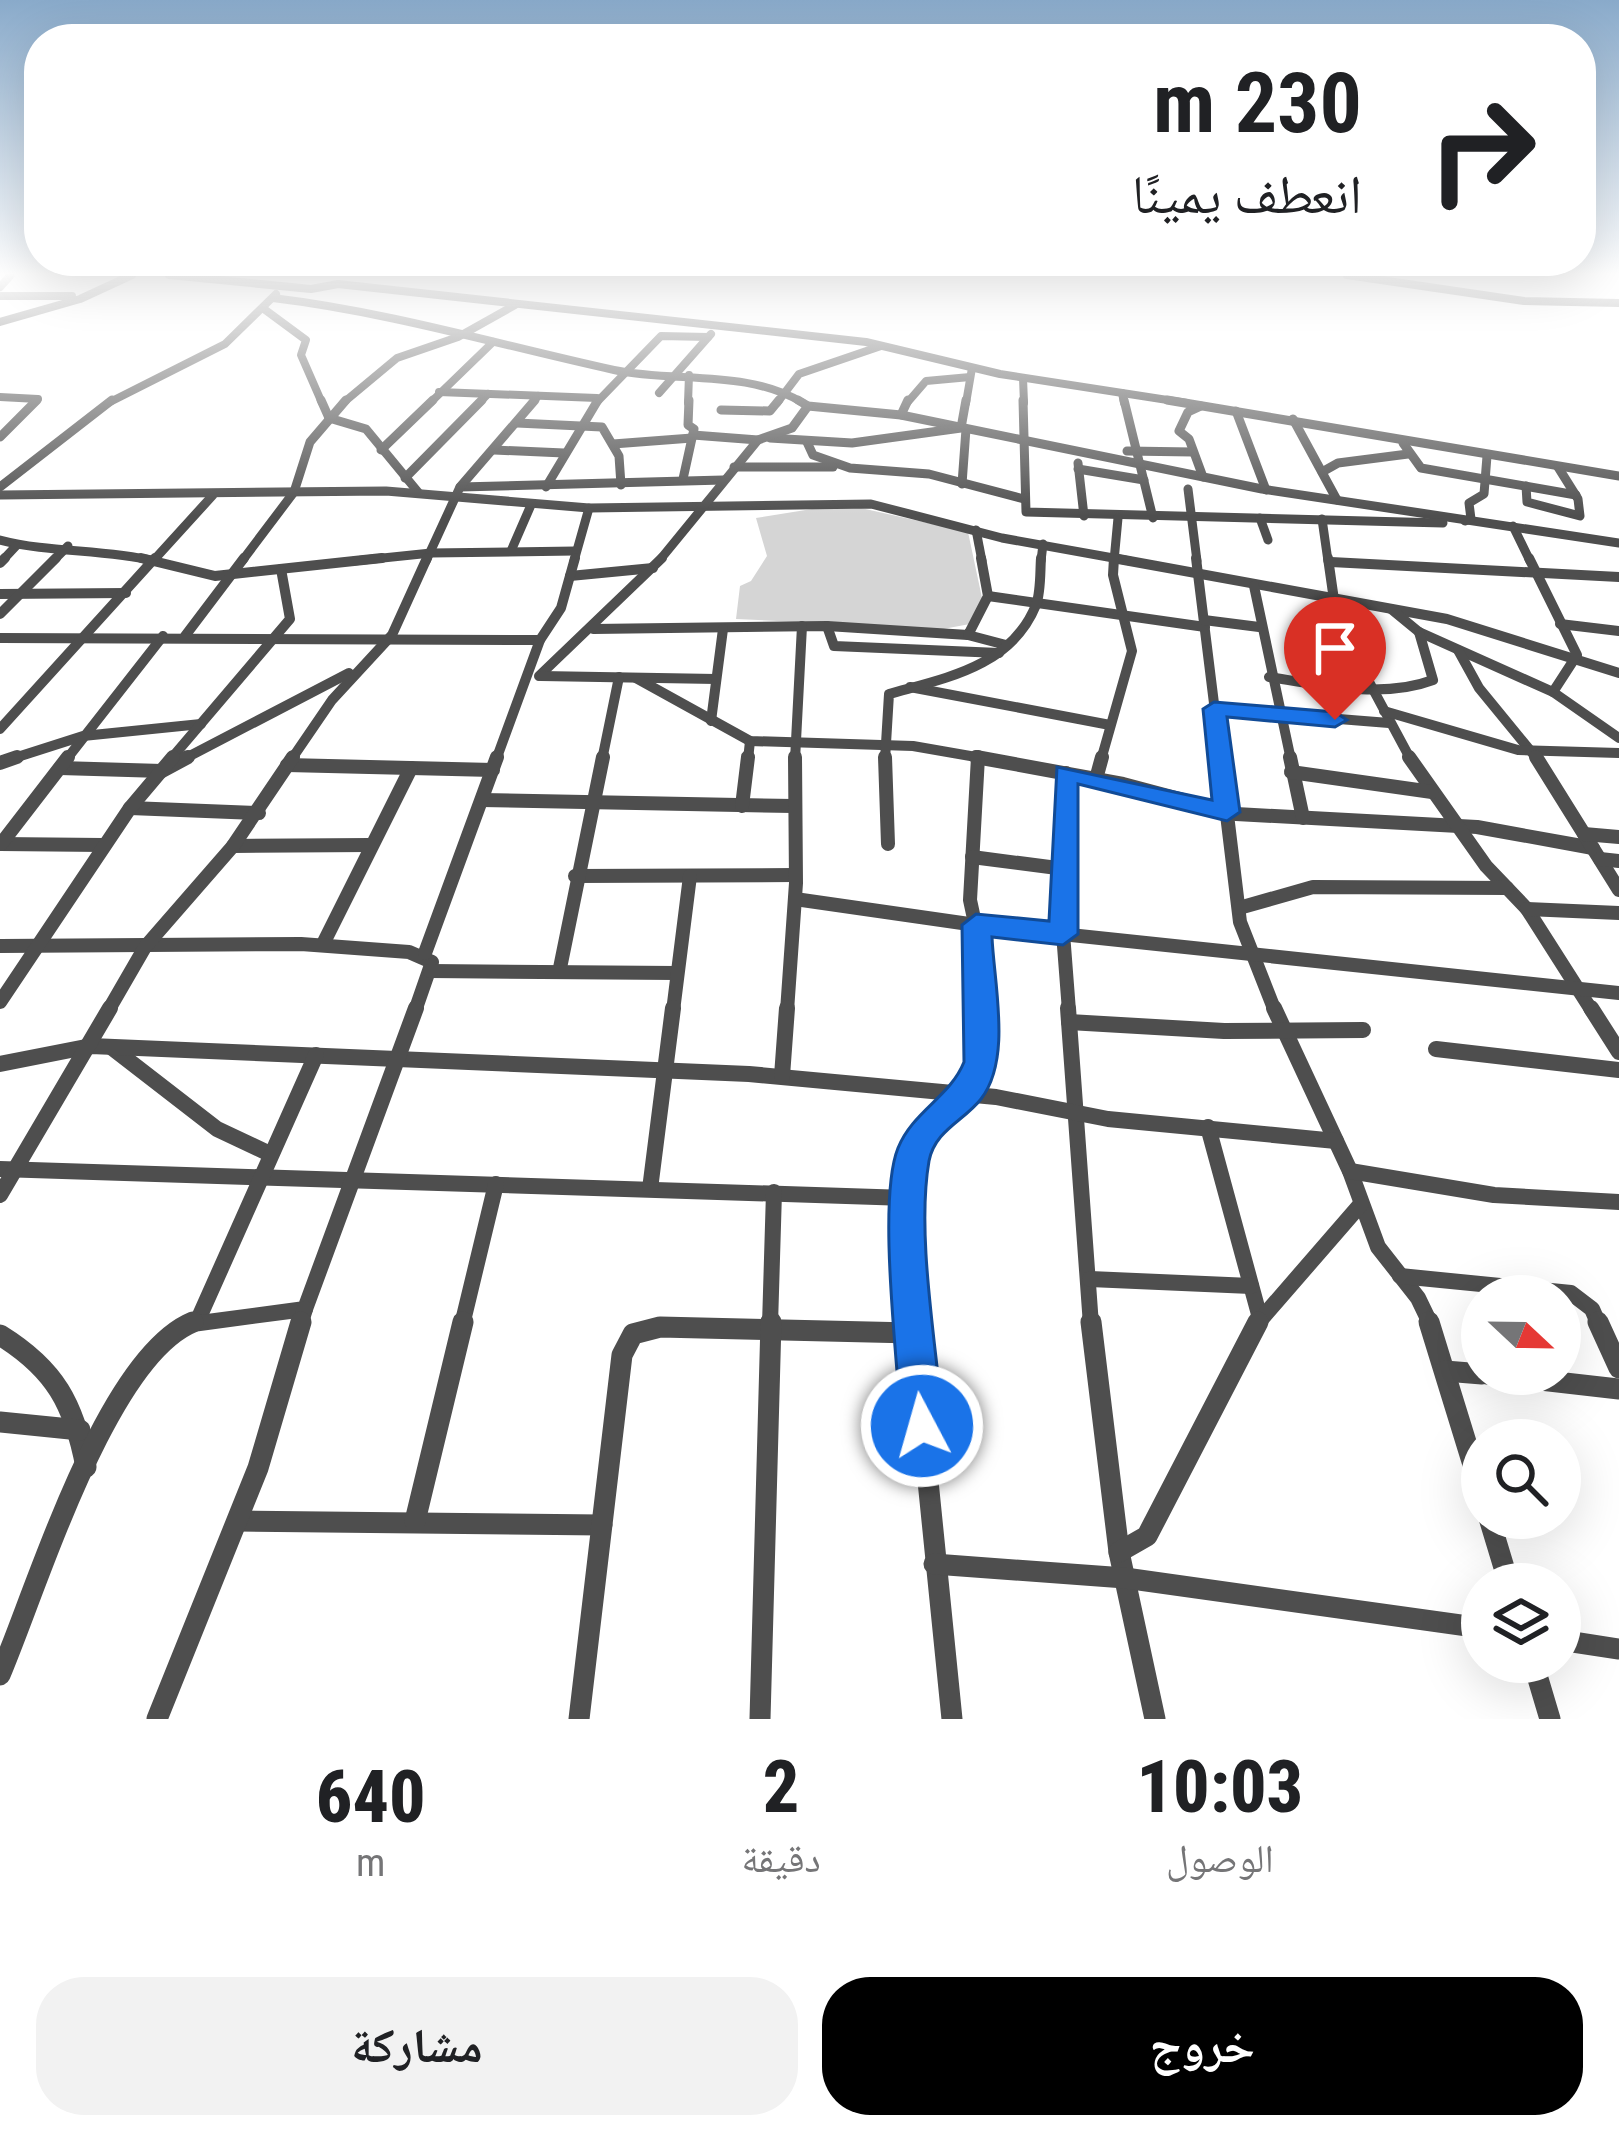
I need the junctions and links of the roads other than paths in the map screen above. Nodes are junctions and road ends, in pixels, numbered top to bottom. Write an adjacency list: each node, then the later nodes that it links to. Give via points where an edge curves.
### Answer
1 (201, 355): 73 (street, via 122,392)
2 (302, 355): 29 (street)
3 (405, 355): 29 (street)
4 (479, 355): 15 (street)
5 (551, 355): 10 (street)
6 (639, 355): 10 (street)
7 (690, 355): 12 (street)
8 (854, 355): 16 (street, via 799,374)
9 (912, 355): 11 (street)
10 (620, 371): 12 (street); 22 (street)
11 (971, 373): 14 (street); 28 (street, via 924,379); 33 (street)
12 (671, 375): 13 (street); 17 (street)
13 (689, 375): 16 (street); 34 (street)
14 (1023, 378): 18 (street); 37 (street)
15 (439, 392): 19 (street); 42 (street)
16 (780, 392): 23 (street); 26 (street)
17 (659, 393)
18 (1122, 393): 24 (street); 40 (street)
19 (488, 394): 20 (street); 57 (street)
20 (538, 396): 22 (street); 31 (street)
21 (0, 397): 35 (street, via 38,399)
22 (597, 398): 32 (street)
23 (808, 406): 28 (street); 36 (street, via 792,428)
24 (1201, 406): 27 (street); 45 (street, via 1179,431)
25 (722, 410): 26 (street)
26 (767, 411): 36 (street)
27 (1236, 411): 30 (street); 70 (street)
28 (902, 415): 33 (street)
29 (329, 418): 42 (street, via 366,429); 71 (street, via 310,442)
30 (1293, 419): 41 (street, via 1384,433); 54 (street)
31 (518, 422): 32 (street); 43 (street)
32 (578, 426): 39 (street, via 602,427); 46 (street)
33 (963, 428): 37 (street); 38 (street); 63 (street)
34 (692, 436): 36 (street); 39 (street); 58 (street)
35 (0, 437)
36 (758, 439): 38 (street); 50 (street)
37 (1021, 440): 44 (street); 77 (street)
38 (807, 442): 51 (street, via 813,455)
39 (613, 444): 64 (street)
40 (1135, 448): 45 (street); 48 (street); 49 (street)
41 (1406, 448): 47 (street); 54 (street); 60 (street, via 1421,468)
42 (381, 450): 57 (street)
43 (494, 450): 46 (street); 65 (street)
44 (1077, 452): 48 (street); 53 (street)
45 (1193, 452): 56 (street)
46 (564, 453): 67 (street)
47 (1486, 456): 52 (street); 60 (street)
48 (1102, 457): 49 (street)
49 (1140, 465): 56 (street); 59 (street)
50 (734, 467): 51 (street); 61 (street)
51 (850, 467): 63 (street)
52 (1558, 467): 55 (street); 75 (street)
53 (1078, 469): 59 (street); 85 (street)
54 (1322, 472): 78 (street)
55 (1619, 476)
56 (1203, 477): 70 (street)
57 (406, 478): 72 (street)
58 (683, 479): 61 (street); 62 (street)
59 (1144, 479): 87 (street)
60 (1486, 479): 68 (street); 91 (street, via 1484,497 1469,502)
61 (723, 480): 82 (street)
62 (637, 484): 64 (street); 81 (street)
63 (962, 484): 77 (street)
64 (621, 485): 67 (street)
65 (460, 487): 66 (street); 76 (street)
66 (528, 487): 67 (street); 79 (street)
67 (546, 487)
68 (1526, 487): 75 (street); 84 (street, via 1525,501)
69 (1188, 489): 88 (street)
70 (1266, 490): 78 (street)
71 (294, 492): 72 (street); 74 (street); 111 (street)
72 (418, 492): 76 (street)
73 (0, 493): 74 (street)
74 (213, 495): 105 (street)
75 (1576, 495): 84 (street, via 1580,516)
76 (452, 500): 79 (street); 103 (street)
77 (1024, 500): 85 (street, via 1032,514)
78 (1337, 500): 91 (street)
79 (518, 505): 80 (street)
80 (531, 505): 83 (street); 101 (street)
81 (636, 507): 82 (street); 83 (street)
82 (706, 507): 93 (street, via 840,501); 108 (street)
83 (590, 508): 102 (street)
84 (1539, 508): 94 (street)
85 (1084, 516): 86 (street)
86 (1118, 518): 87 (street); 104 (street)
87 (1153, 518): 88 (street)
88 (1192, 518): 89 (street); 112 (street)
89 (1260, 518): 90 (street); 96 (street)
90 (1322, 518): 91 (street); 106 (street)
91 (1472, 520): 92 (street)
92 (1513, 526): 94 (street); 110 (street)
93 (976, 530): 98 (street); 119 (street)
94 (1547, 531): 97 (street)
95 (0, 540): 99 (street)
96 (1268, 540)
97 (1619, 542)
98 (1042, 544): 104 (street); 121 (street)
99 (16, 546): 100 (street); 107 (street)
100 (68, 546): 105 (street); 116 (street)
101 (511, 551): 102 (street); 103 (street)
102 (574, 551): 113 (street)
103 (431, 553): 109 (street); 134 (street)
104 (1116, 556): 112 (street); 124 (street)
105 (154, 562): 111 (street); 117 (street)
106 (1331, 562): 110 (street); 120 (street)
107 (0, 563)
108 (653, 568): 113 (street); 130 (street)
109 (281, 569): 111 (street); 139 (street, via 290,619)
110 (1531, 569): 114 (street); 125 (street)
111 (234, 574): 138 (street)
112 (1200, 574): 115 (street); 126 (street)
113 (570, 576): 141 (street)
114 (1619, 577)
115 (1254, 586): 120 (street); 129 (street)
116 (22, 593): 117 (street); 118 (street); 123 (street)
117 (125, 593): 136 (street)
118 (0, 594)
119 (988, 596): 121 (street); 135 (street)
120 (1329, 599): 122 (street); 153 (street)
121 (1036, 605): 124 (street); 142 (street)
122 (1390, 609): 132 (street); 144 (street)
123 (0, 614)
124 (1121, 616): 126 (street); 160 (street, via 1132,651)
125 (1560, 623): 133 (street); 144 (street)
126 (1205, 624): 129 (street); 155 (street)
127 (802, 626): 128 (street); 131 (street); 165 (street)
128 (827, 626): 135 (street); 142 (street, via 834,646)
129 (1259, 627): 149 (street)
130 (593, 629): 131 (street); 147 (street)
131 (723, 629): 151 (street)
132 (1419, 632): 143 (street); 153 (street, via 1431,682)
133 (1619, 632)
134 (392, 635): 139 (street); 141 (street); 145 (street)
135 (968, 635): 142 (street)
136 (86, 636): 137 (street); 140 (street); 161 (street)
137 (163, 636): 138 (street); 162 (street)
138 (184, 636): 139 (street)
139 (273, 636): 159 (street)
140 (0, 638)
141 (540, 640): 147 (street)
142 (1003, 649): 152 (street, via 978,668)
143 (1458, 650): 154 (street); 167 (street)
144 (1575, 659): 146 (street); 154 (street)
145 (362, 664): 171 (street); 175 (street)
146 (1619, 673)
147 (533, 676): 148 (street); 174 (street)
148 (619, 677): 150 (street); 181 (street)
149 (1269, 677): 153 (street); 156 (street)
150 (636, 678): 151 (street); 158 (street)
151 (716, 679): 158 (street)
152 (905, 686): 160 (street); 166 (street, via 889,694)
153 (1372, 686): 157 (street)
154 (1552, 692): 163 (street)
155 (1214, 709): 156 (street); 185 (street)
156 (1278, 716): 157 (street); 176 (street)
157 (1387, 717): 167 (street); 179 (street)
158 (711, 721): 164 (street)
159 (201, 724): 162 (street); 175 (street)
160 (1110, 725): 178 (street)
161 (0, 729)
162 (83, 736): 170 (street); 172 (street)
163 (1619, 739)
164 (750, 741): 165 (street); 182 (street)
165 (800, 743): 166 (street); 183 (street)
166 (886, 744): 169 (street); 193 (street)
167 (1532, 752): 168 (street); 189 (street)
168 (1619, 753)
169 (978, 756): 177 (street); 197 (street)
170 (0, 763)
171 (287, 765): 173 (street); 186 (street)
172 (60, 768): 175 (street); 191 (street)
173 (411, 768): 174 (street); 192 (street)
174 (493, 770): 180 (street)
175 (161, 771): 184 (street)
176 (1291, 772): 179 (street); 187 (street)
177 (1066, 773): 178 (street); 199 (street)
178 (1096, 779): 185 (street)
179 (1432, 792): 188 (street)
180 (482, 800): 181 (street); 216 (street)
181 (590, 803): 182 (street); 201 (street)
182 (742, 806): 183 (street)
183 (793, 806): 200 (street)
184 (130, 808): 186 (street); 194 (street)
185 (1227, 812): 187 (street); 206 (street)
186 (259, 813): 195 (street)
187 (1303, 818): 188 (street)
188 (1458, 829): 196 (street, via 1506,831); 203 (street)
189 (1584, 834): 190 (street); 196 (street)
190 (1619, 838)
191 (1, 844): 194 (street)
192 (370, 844): 195 (street); 211 (street)
193 (888, 844)
194 (103, 845): 213 (street)
195 (233, 847): 214 (street)
196 (1597, 854): 198 (street); 204 (street)
197 (972, 857): 199 (street); 209 (street)
198 (1619, 861)
199 (1065, 869): 210 (street)
200 (796, 875): 202 (street); 205 (street)
201 (574, 876): 202 (street); 217 (street)
202 (690, 876): 218 (street)
203 (1507, 888): 206 (street, via 1313,887); 207 (street)
204 (1619, 890)
205 (795, 898): 209 (street); 234 (street)
206 (1239, 908): 215 (street)
207 (1527, 909): 208 (street); 219 (street)
208 (1619, 913)
209 (976, 925): 210 (street); 235 (street, via 981,1062)
210 (1063, 934): 215 (street); 222 (street)
211 (323, 944): 214 (street); 216 (street)
212 (0, 946): 213 (street)
213 (34, 947): 214 (street); 221 (street)
214 (145, 947): 225 (street)
215 (1249, 955): 219 (street); 224 (street)
216 (428, 962): 217 (street); 230 (street)
217 (560, 968): 218 (street)
218 (676, 973): 233 (street)
219 (1579, 990): 220 (street); 228 (street)
220 (1619, 993)
221 (0, 1002)
222 (1070, 1022): 224 (street); 236 (street)
223 (1363, 1030): 224 (street)
224 (1286, 1031): 238 (street)
225 (91, 1046): 226 (street); 231 (street); 240 (street)
226 (111, 1047): 229 (street); 239 (street, via 217,1129)
227 (1436, 1049): 232 (street)
228 (1619, 1052)
229 (316, 1055): 230 (street); 239 (street)
230 (398, 1063): 233 (street); 243 (street)
231 (0, 1064)
232 (1619, 1070)
233 (668, 1072): 234 (street); 245 (street)
234 (782, 1076): 235 (street)
235 (962, 1094): 236 (street); 248 (street, via 927,1126)
236 (1076, 1113): 237 (street); 252 (street)
237 (1208, 1127): 238 (street); 253 (street)
238 (1336, 1141): 241 (street)
239 (270, 1154): 242 (street)
240 (8, 1170): 242 (street); 247 (street)
241 (1351, 1171): 249 (street, via 1494,1195); 250 (street)
242 (260, 1174): 243 (street); 256 (street)
243 (354, 1178): 244 (street); 254 (street)
244 (496, 1184): 245 (street); 270 (street)
245 (650, 1189): 246 (street)
246 (774, 1192): 248 (street); 257 (street)
247 (0, 1196)
248 (907, 1198): 258 (street)
249 (1619, 1202)
250 (1361, 1204): 251 (street); 255 (street)
251 (1400, 1276): 260 (street, via 1571,1293 1592,1309); 261 (street, via 1433,1330)
252 (1090, 1279): 253 (street); 272 (street)
253 (1251, 1286): 255 (street)
254 (305, 1309): 256 (street); 269 (street)
255 (1259, 1318): 272 (street, via 1147,1536)
256 (197, 1322): 268 (street, via 147,1353)
257 (771, 1331): 258 (street); 271 (street, via 660,1327 633,1334 622,1354); 282 (street)
258 (912, 1333): 273 (street)
259 (0, 1335): 267 (street, via 42,1361 69,1391)
260 (1619, 1368)
261 (1445, 1371): 262 (street); 266 (street)
262 (1461, 1372)
263 (1581, 1385): 264 (street)
264 (1619, 1389)
265 (0, 1422): 267 (street)
266 (1461, 1424)
267 (80, 1430): 268 (street)
268 (86, 1467): 278 (street)
269 (238, 1521): 270 (street); 280 (street)
270 (415, 1521): 271 (street)
271 (602, 1525): 281 (street)
272 (1119, 1552): 274 (street)
273 (934, 1564): 274 (street); 283 (street)
274 (1125, 1578): 275 (street); 284 (street)
275 (1461, 1625)
276 (1581, 1643): 277 (street)
277 (1619, 1649)
278 (0, 1675)
279 (1539, 1683): 285 (street)
280 (157, 1719)
281 (579, 1719)
282 (760, 1719)
283 (952, 1719)
284 (1155, 1719)
285 (1550, 1719)

